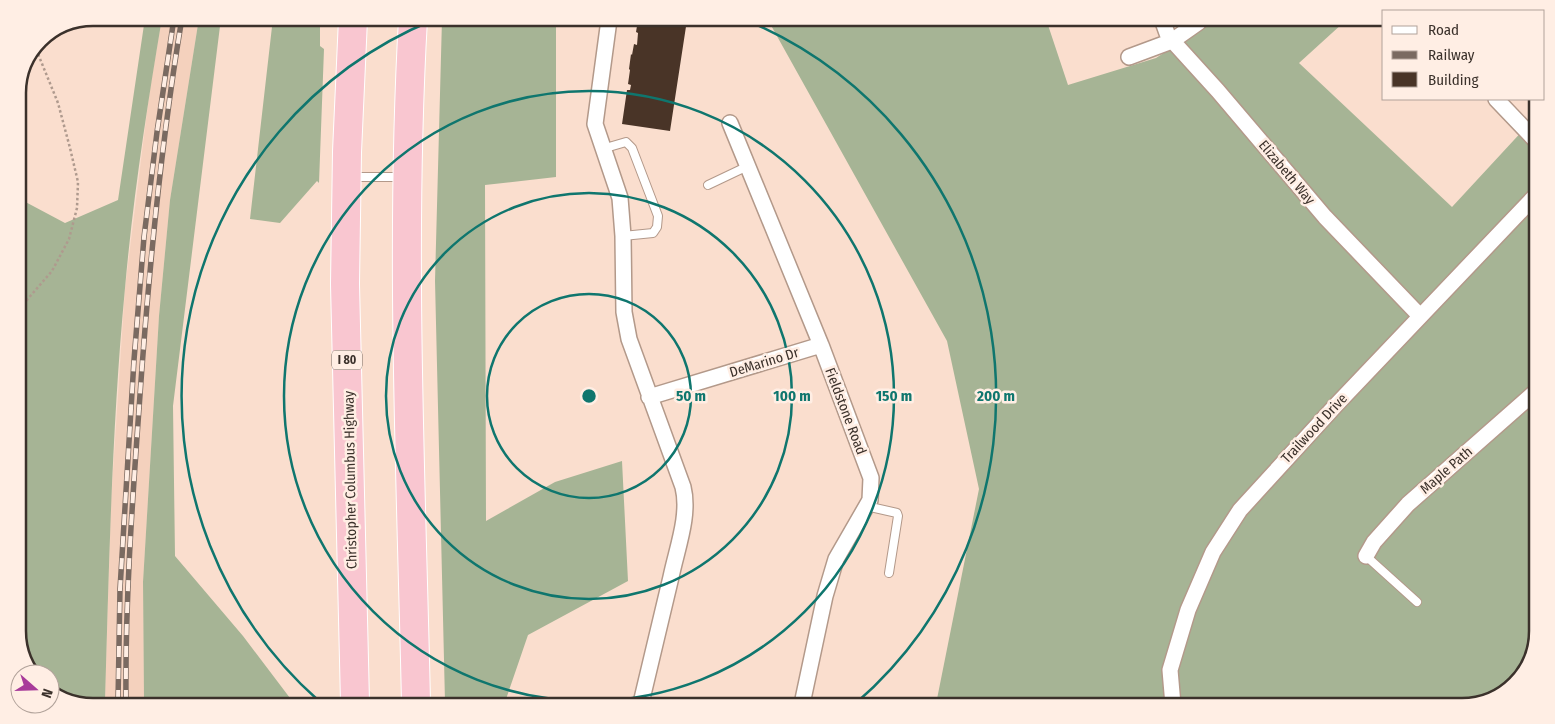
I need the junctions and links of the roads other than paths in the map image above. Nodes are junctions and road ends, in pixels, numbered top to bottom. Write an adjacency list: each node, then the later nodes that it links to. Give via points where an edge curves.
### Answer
1 (353, 26): 13 (highway, Christopher Columbus Highway / I 80)
2 (413, 26): 14 (highway)
3 (608, 26): 11 (street, via 595,124)
4 (1165, 26): 6 (street, Elizabeth Way)
5 (1193, 26): 6 (street)
6 (1172, 41): 7 (street); 18 (street, Elizabeth Way, via 1325,217)
7 (1129, 57)
8 (1497, 100): 10 (street)
9 (730, 122): 12 (street, Fieldstone Road)
10 (1529, 134)
11 (602, 149): 17 (street, via 620,198); 17 (lane, via 626,142 632,148 658,216 653,233)
12 (748, 166): 15 (lane); 19 (street, Fieldstone Road)
13 (346, 177): 14 (lane); 26 (highway, Christopher Columbus Highway / I 80, via 345,284)
14 (407, 177): 27 (highway)
15 (708, 185)
16 (1529, 202): 18 (street, Trailwood Drive)
17 (623, 236): 20 (street, via 624,312 629,338)
18 (1420, 316): 30 (street, Trailwood Drive, via 1240,510 1213,552 1188,610 1170,670)
19 (821, 345): 20 (street, DeMarino Dr); 22 (street, Fieldstone Road, via 872,478 870,500)
20 (649, 396): 28 (street, via 683,486 685,506)
21 (1529, 397): 23 (street, Maple Path, via 1408,504 1374,542)
22 (866, 506): 24 (lane, via 898,516); 29 (street, Fieldstone Road, via 836,559 824,596)
23 (1366, 556): 25 (lane)
24 (889, 573)
25 (1417, 602)
26 (355, 698)
27 (416, 698)
28 (642, 698)
29 (803, 698)
30 (1172, 698)

